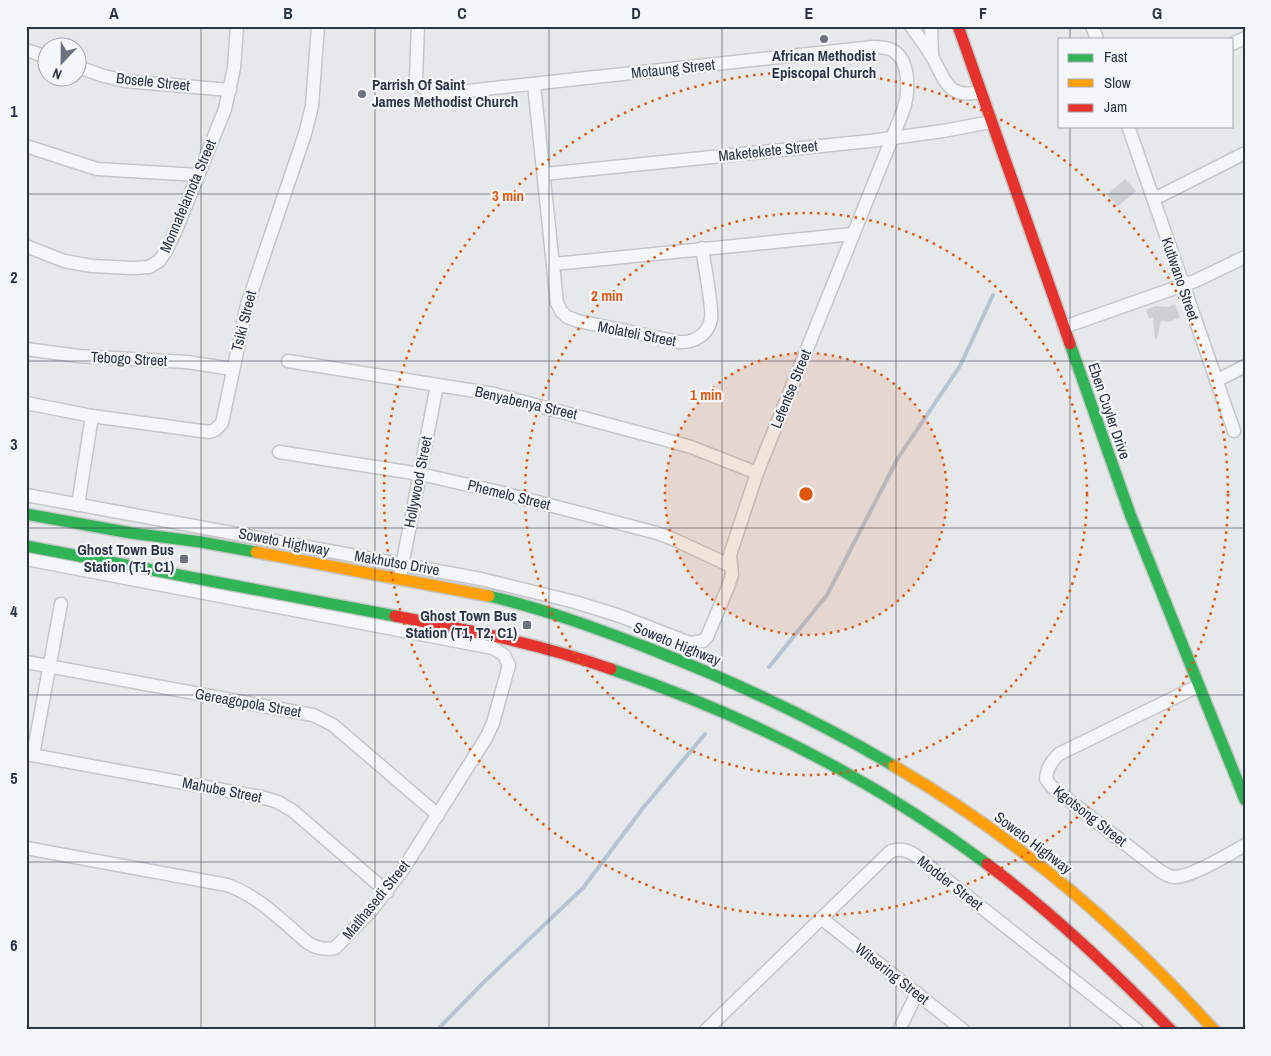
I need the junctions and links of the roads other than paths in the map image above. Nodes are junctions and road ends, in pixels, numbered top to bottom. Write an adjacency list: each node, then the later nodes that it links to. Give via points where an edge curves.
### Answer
1 (237, 26): 14 (street, Monnafelamota Street)
2 (318, 26): 34 (street, Tsiki Street, via 312,106 305,134 254,281)
3 (418, 26): 13 (street, Motaung Street, via 416,78 424,90 445,94)
4 (911, 26): 11 (street)
5 (931, 26): 11 (street)
6 (958, 26): 15 (main road, Eben Cuyler Drive)
7 (1092, 26): 8 (street)
8 (1097, 38)
9 (26, 50): 10 (street)
10 (38, 54)
11 (932, 56): 15 (street, via 945,83 956,91)
12 (88, 70): 14 (street, Bosele Street, via 126,81)
13 (534, 84): 18 (street, Motaung Street, via 883,47 899,56 907,84 907,100); 21 (street, Molateli Street)
14 (230, 90): 22 (street, Monnafelamota Street)
15 (981, 92): 16 (main road, Eben Cuyler Drive)
16 (991, 122): 18 (street, Maketekete Street); 30 (main road, Eben Cuyler Drive)
17 (1129, 128): 23 (street, Kutlwano Street)
18 (892, 138): 21 (street, Maketekete Street); 24 (street, Lefentse Street)
19 (26, 146): 22 (street, via 97,169)
20 (1245, 153): 23 (street)
21 (544, 174): 28 (street, Molateli Street)
22 (198, 175): 25 (street, Monnafelamota Street, via 166,251 149,267 78,264)
23 (1154, 199): 29 (street, Kutlwano Street)
24 (853, 234): 26 (street); 41 (street, Lefentse Street)
25 (26, 246)
26 (702, 248): 28 (street); 28 (street, Molateli Street, via 711,319 703,334 688,343 567,317 557,303)
27 (1245, 257): 29 (street)
28 (554, 264)
29 (1182, 286): 30 (street); 35 (street, Kutlwano Street)
30 (1064, 327): 55 (main road, Eben Cuyler Drive, via 1132,522)
31 (26, 349): 34 (street, Tebogo Street, via 78,356 187,362)
32 (288, 361): 36 (street, Benyabenya Street)
33 (1245, 366): 35 (street)
34 (232, 369): 38 (street, Tsiki Street, via 222,423 210,432)
35 (1216, 381): 39 (street, Kutlwano Street)
36 (437, 385): 41 (street, Benyabenya Street, via 494,394 573,414 691,447); 42 (street, Hollywood Street)
37 (26, 403): 38 (street, Tsiki Street)
38 (92, 416): 44 (street)
39 (1234, 431)
40 (279, 452): 42 (street, Phemelo Street)
41 (757, 473): 49 (street, Lefentse Street, via 736,534)
42 (420, 474): 48 (street, Hollywood Street); 49 (street, Phemelo Street, via 657,533)
43 (26, 495): 44 (street, Makhutso Drive)
44 (78, 504): 48 (street, Makhutso Drive)
45 (26, 514): 50 (main road, Soweto Highway)
46 (26, 546): 68 (main road, via 487,634 562,653 703,704 792,743 834,766 910,811 962,847 1042,906)
47 (26, 559): 58 (street, Matlhasedi Street, via 493,648 508,661 508,672 490,732)
48 (402, 564): 50 (street, Hollywood Street); 52 (street, Makhutso Drive, via 575,602 690,643)
49 (730, 566): 52 (street, Lefentse Street, via 731,578)
50 (400, 578): 69 (main road, Soweto Highway, via 499,598 568,618 726,680 848,739 930,787 1072,891 1146,959)
51 (61, 604): 54 (street)
52 (703, 641)
53 (26, 662): 54 (street, Gereagopola Street)
54 (49, 666): 56 (street); 58 (street, Gereagopola Street, via 313,715 333,725)
55 (1198, 686): 57 (main road, Eben Cuyler Drive); 59 (street, Kgotsong Street, via 1059,754 1050,762 1046,779 1052,787 1170,877 1190,873)
56 (29, 754): 61 (street, Mahube Street, via 278,802 293,811)
57 (1245, 800)
58 (438, 814): 61 (street, Matlhasedi Street)
59 (1245, 846)
60 (26, 848): 61 (street, Matlhasedi Street, via 240,890 308,943 328,950 342,942)
61 (387, 892)
62 (821, 918): 63 (street, Witsering Street); 64 (street, Modder Street); 67 (street, Modder Street, via 891,851 908,851)
63 (917, 993): 65 (street); 66 (street, Witsering Street)
64 (706, 1030)
65 (899, 1030)
66 (962, 1030)
67 (1137, 1030)
68 (1171, 1030)
69 (1214, 1030)

